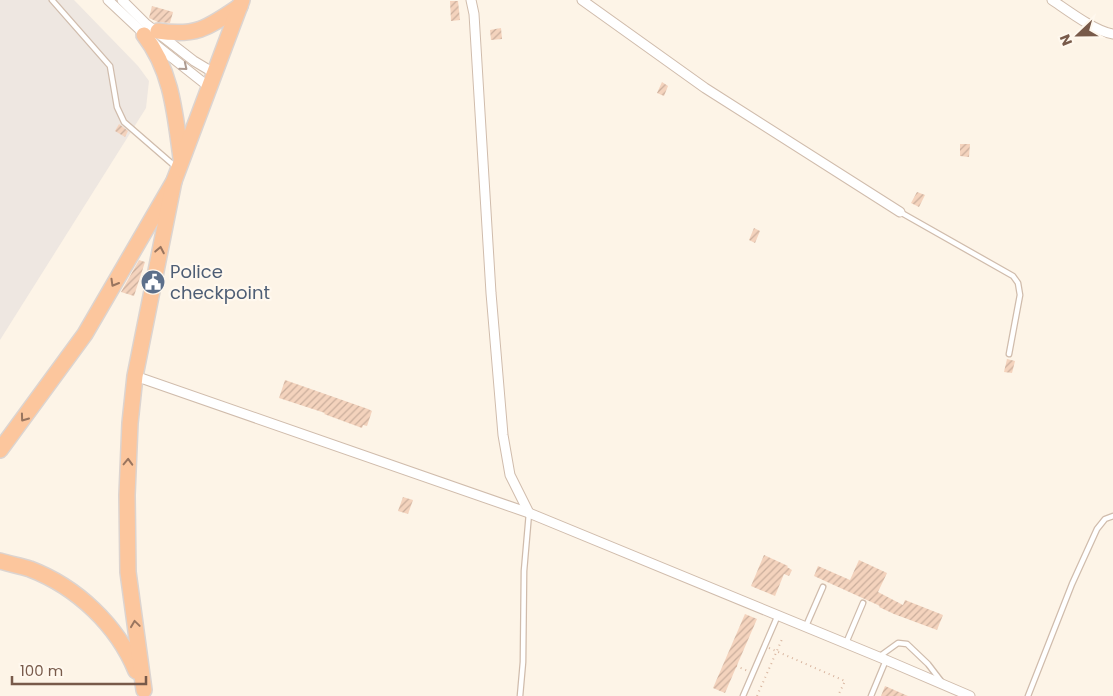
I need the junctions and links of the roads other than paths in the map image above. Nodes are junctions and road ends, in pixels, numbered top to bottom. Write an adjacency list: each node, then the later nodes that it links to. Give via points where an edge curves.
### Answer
1 (52, 0): 11 (lane, via 110,66 117,107 124,122)
2 (108, 0): 8 (street)
3 (122, 0): 8 (street)
4 (471, 0): 16 (street, via 503,435 510,475)
5 (582, 0): 12 (street, via 705,88)
6 (1052, 0): 9 (street)
7 (241, 3): 8 (highway, via 220,20 191,33); 10 (highway)
8 (151, 33): 10 (street, one-way to 10); 10 (street, via 194,61); 11 (highway, via 172,93)
9 (1113, 34)
10 (211, 80): 11 (highway)
11 (178, 170): 14 (highway, one-way to 11); 15 (highway, one-way to 15, via 85,334)
12 (900, 212): 13 (lane, via 1013,276 1020,295)
13 (1009, 354)
14 (135, 376): 16 (street); 26 (highway, one-way to 14, via 128,572 127,495)
15 (0, 450)
16 (529, 513): 21 (street); 27 (lane)
17 (1113, 516): 31 (lane, via 1104,519 1097,529)
18 (0, 561): 26 (highway, via 30,569 53,580 88,604 112,629 131,658)
19 (823, 587): 22 (lane)
20 (862, 603): 23 (lane)
21 (778, 615): 22 (street); 28 (lane)
22 (806, 626): 23 (street)
23 (846, 643): 24 (street)
24 (883, 658): 25 (street); 25 (lane, via 898,643 907,644); 29 (lane)
25 (943, 684): 30 (street)
26 (144, 693)
27 (520, 696)
28 (742, 696)
29 (871, 696)
30 (970, 696)
31 (1028, 696)

